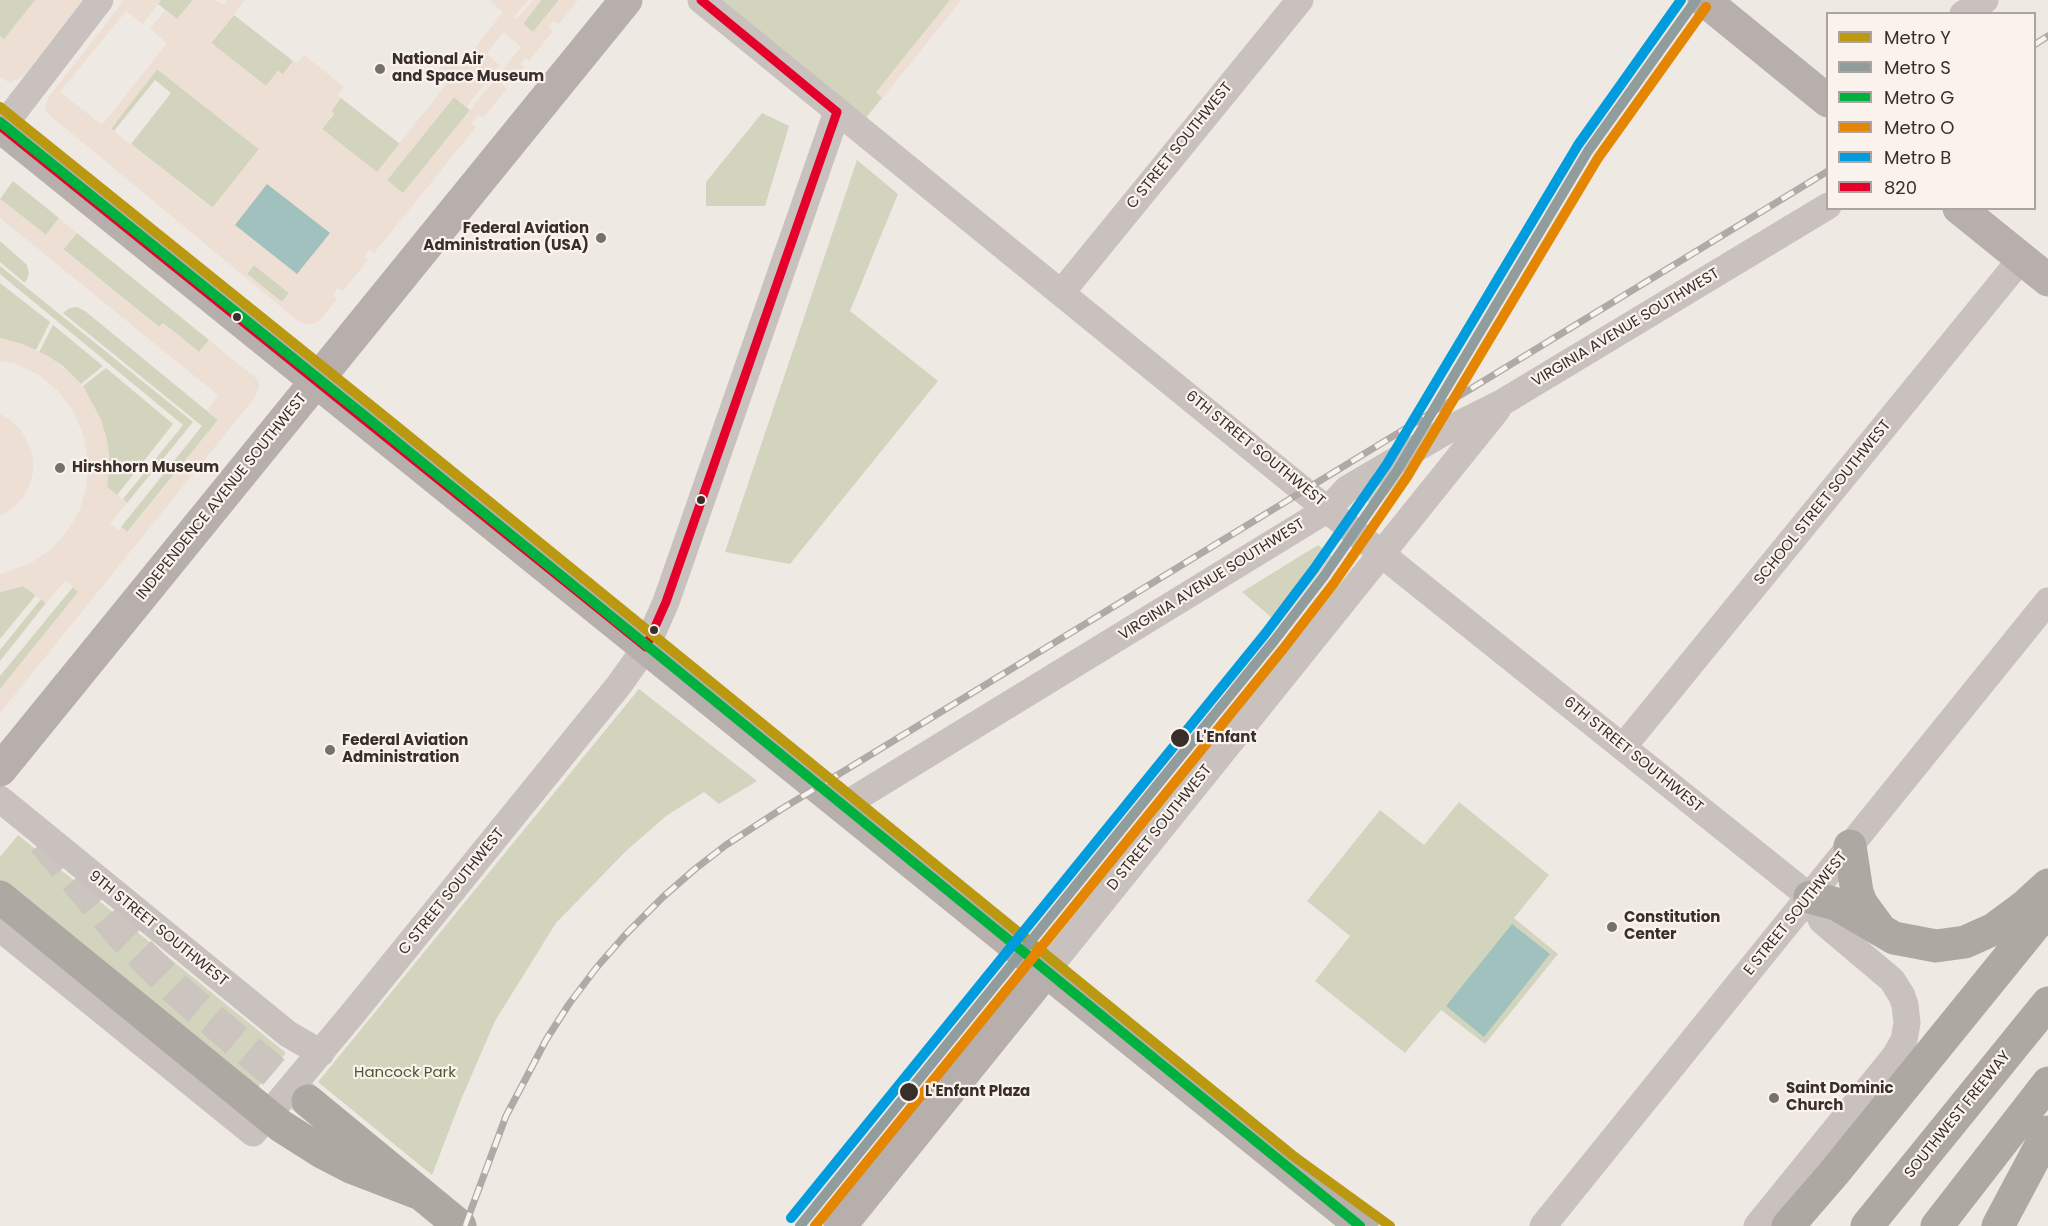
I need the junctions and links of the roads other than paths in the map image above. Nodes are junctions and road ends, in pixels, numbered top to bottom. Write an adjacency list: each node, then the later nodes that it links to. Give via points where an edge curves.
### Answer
1 (100, 0): 10 (street)
2 (626, 0): 16 (main road, INDEPENDENCE AVENUE SOUTHWEST)
3 (701, 0): 9 (street, 6TH STREET SOUTHWEST)
4 (1300, 0): 15 (street, C STREET SOUTHWEST)
5 (1985, 0): 7 (street)
6 (1716, 4): 8 (main road)
7 (1966, 12)
8 (1826, 98)
9 (837, 112): 15 (street, 6TH STREET SOUTHWEST); 21 (street, C STREET SOUTHWEST, via 666,602)
10 (1, 128): 16 (main road)
11 (1826, 207): 17 (street, VIRGINIA AVENUE SOUTHWEST)
12 (1961, 210): 13 (main road)
13 (2021, 259): 14 (main road); 22 (street, SCHOOL STREET SOUTHWEST)
14 (2048, 280)
15 (1061, 293): 18 (street, 6TH STREET SOUTHWEST)
16 (315, 381): 21 (main road); 23 (main road, INDEPENDENCE AVENUE SOUTHWEST)
17 (1503, 402): 18 (street, VIRGINIA AVENUE SOUTHWEST, via 1347,489); 19 (street, D STREET SOUTHWEST)
18 (1329, 509): 19 (street, 6TH STREET SOUTHWEST); 25 (street, VIRGINIA AVENUE SOUTHWEST)
19 (1381, 552): 22 (street, 6TH STREET SOUTHWEST); 33 (street, D STREET SOUTHWEST)
20 (2048, 601): 26 (street, E STREET SOUTHWEST)
21 (646, 647): 25 (main road); 35 (street, C STREET SOUTHWEST)
22 (1623, 747): 29 (street, 6TH STREET SOUTHWEST)
23 (0, 770)
24 (0, 799): 35 (street, 9TH STREET SOUTHWEST, via 288,1034)
25 (843, 806): 33 (main road)
26 (1850, 846): 29 (street, E STREET SOUTHWEST); 32 (highway, via 1861,903)
27 (2048, 885): 32 (highway, via 1994,929 1965,942 1936,946 1908,942)
28 (0, 897): 38 (highway, via 281,1126 351,1167)
29 (1810, 897): 32 (highway, via 1836,904); 42 (street, E STREET SOUTHWEST); 43 (street, via 1823,922 1892,980 1902,996 1907,1023 1895,1056)
30 (2048, 909): 44 (highway)
31 (0, 928): 35 (street, C STREET SOUTHWEST, via 255,1129)
32 (1884, 932)
33 (1047, 970): 40 (main road, D STREET SOUTHWEST); 41 (main road)
34 (2048, 1003): 45 (highway, SOUTHWEST FREEWAY)
35 (311, 1075): 38 (highway)
36 (2048, 1083): 46 (highway)
37 (2048, 1132): 47 (highway)
38 (421, 1194): 39 (highway)
39 (460, 1226)
40 (840, 1226)
41 (1362, 1226)
42 (1543, 1226)
43 (1757, 1226)
44 (1788, 1226)
45 (1868, 1226)
46 (1937, 1226)
47 (1998, 1226)

